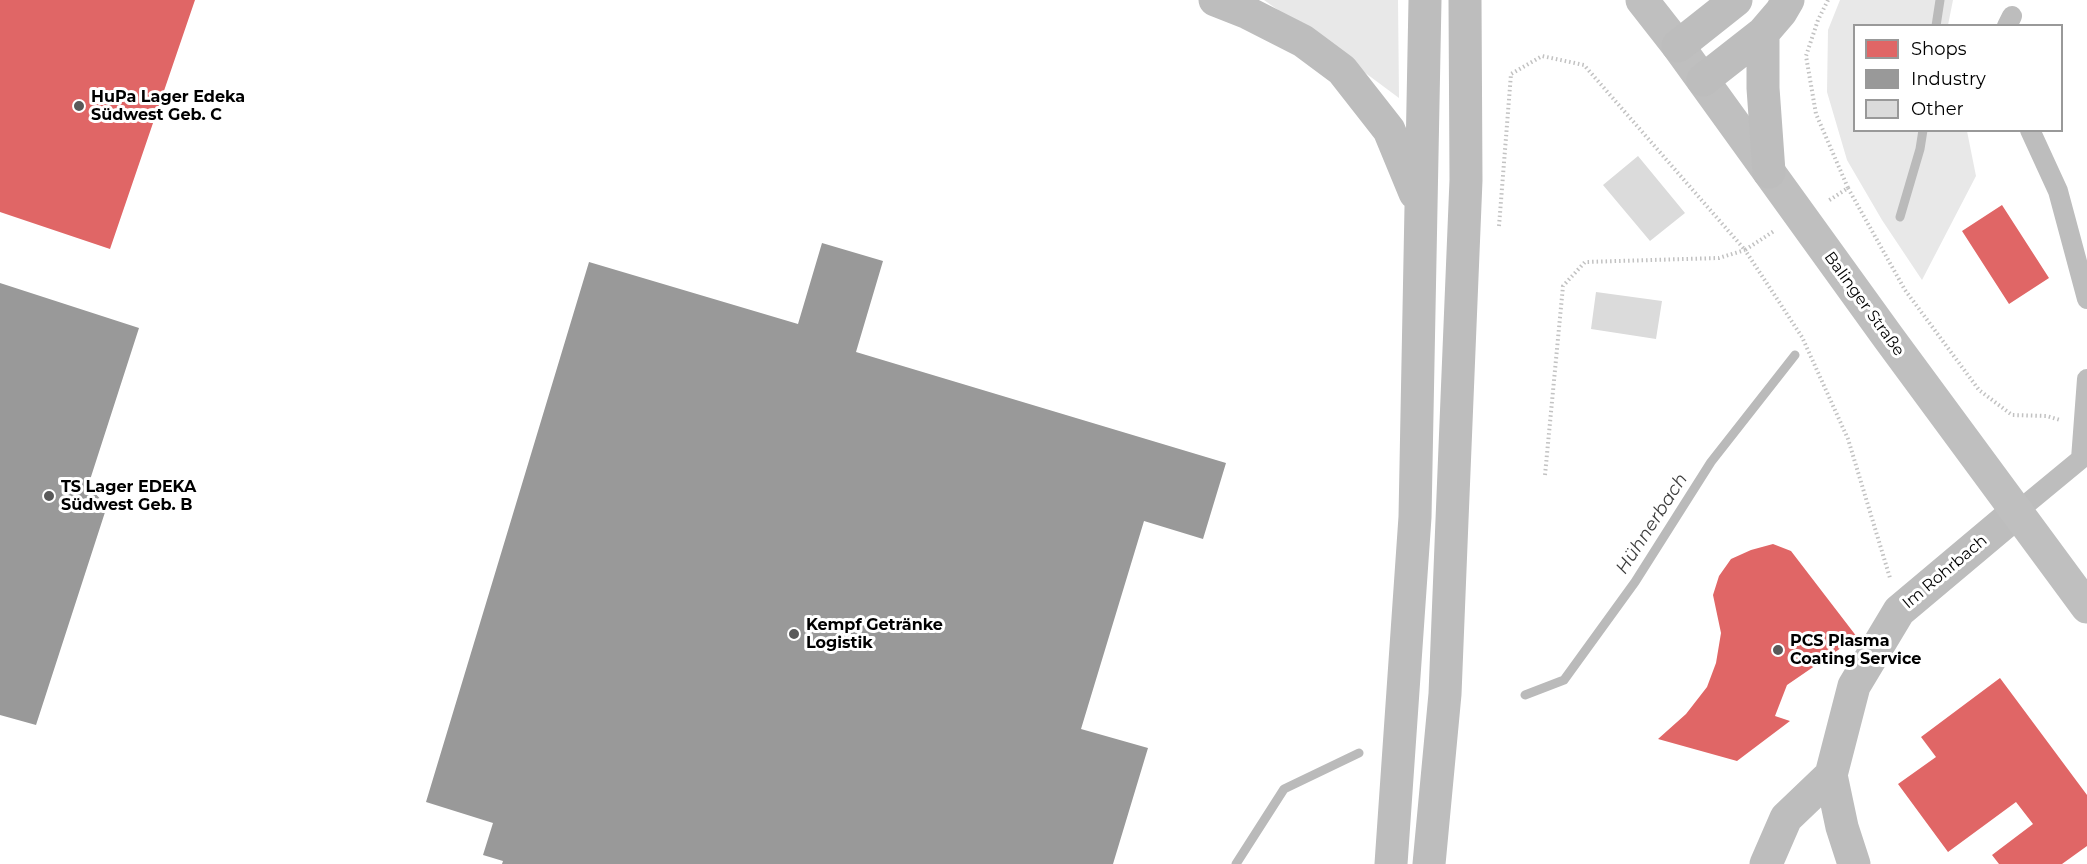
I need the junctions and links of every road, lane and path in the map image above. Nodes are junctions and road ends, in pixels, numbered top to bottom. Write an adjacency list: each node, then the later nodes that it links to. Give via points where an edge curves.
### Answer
1 (1215, 0): 14 (main road, via 1304,41 1342,70 1389,130)
2 (1425, 0): 14 (main road)
3 (1465, 0): 28 (main road, via 1466,180 1453,508 1445,694)
4 (1642, 0): 9 (main road, Balinger Straße)
5 (1736, 0): 9 (main road)
6 (1788, 0): 8 (main road)
7 (1828, 0): 13 (path, via 1806,56 1816,114)
8 (1763, 33): 10 (main road); 12 (main road)
9 (1678, 46): 10 (main road, Balinger Straße)
10 (1703, 80): 12 (main road, Balinger Straße)
11 (2031, 132): 18 (lane, via 2058,191)
12 (1769, 172): 15 (main road, Balinger Straße)
13 (1848, 188): 15 (path); 20 (path, via 1905,290 1979,390 2012,415 2047,416)
14 (1420, 203): 27 (main road, via 1415,517)
15 (1802, 218): 17 (path); 23 (main road, Balinger Straße)
16 (1499, 228): 17 (path, via 1511,74 1542,56 1584,65)
17 (1744, 250): 22 (path, via 1719,258 1585,262 1563,286); 25 (path, via 1802,336 1848,439)
18 (2087, 299)
19 (2087, 379): 20 (lane)
20 (2083, 431): 21 (lane)
21 (2084, 460): 23 (lane)
22 (1545, 475)
23 (2018, 511): 24 (main road, Balinger Straße); 25 (main road, Im Rohrbach)
24 (2087, 607)
25 (1899, 611): 26 (main road, Im Rohrbach, via 1854,686)
26 (1831, 775): 29 (main road, via 1786,818); 30 (main road, Im Rohrbach)
27 (1391, 864)
28 (1428, 864)
29 (1766, 864)
30 (1854, 864)

